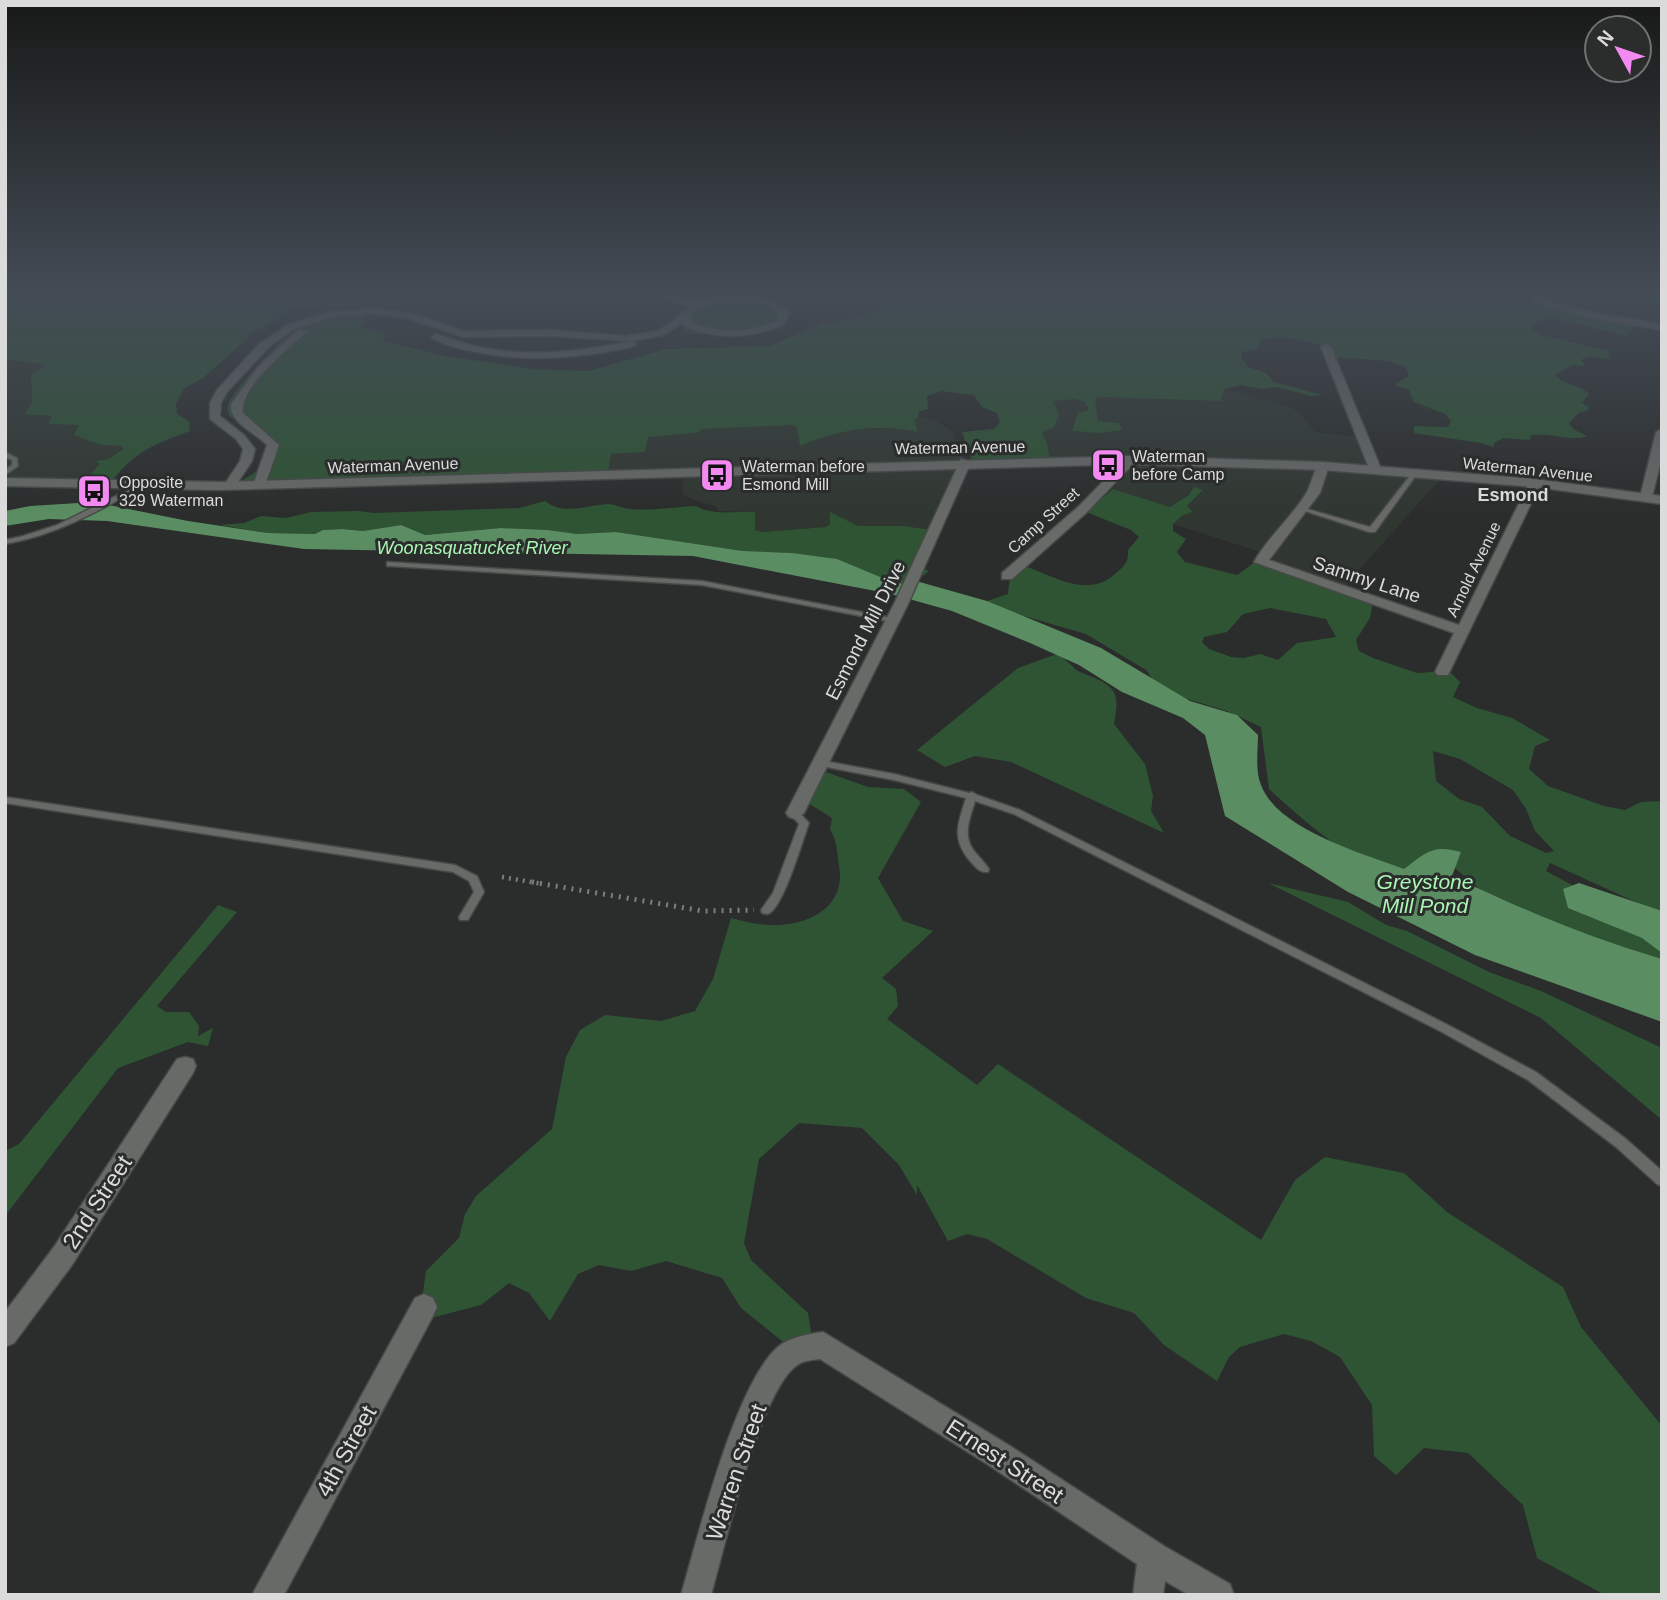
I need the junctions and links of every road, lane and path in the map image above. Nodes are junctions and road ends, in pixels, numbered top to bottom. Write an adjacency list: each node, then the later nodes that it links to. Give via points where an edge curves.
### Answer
1 (245, 366): 4 (street)
2 (266, 366): 5 (street)
3 (1334, 366): 11 (street)
4 (226, 386): 5 (street); 17 (street, via 215,400 214,418 249,449)
5 (248, 386): 18 (street, via 236,411 273,444)
6 (1662, 432): 19 (street)
7 (5, 454): 12 (lane, via 15,459 15,466)
8 (1130, 460): 9 (street, Waterman Avenue); 10 (street, Waterman Avenue); 24 (street, Camp Street)
9 (965, 462): 18 (street, Waterman Avenue); 25 (street, Esmond Mill Drive)
10 (1323, 466): 11 (street, Waterman Avenue); 21 (street)
11 (1376, 471): 13 (street, Waterman Avenue)
12 (5, 473)
13 (1414, 474): 15 (street, Waterman Avenue); 21 (lane, via 1372,530)
14 (5, 482): 16 (street, Waterman Avenue)
15 (1535, 483): 19 (street, Waterman Avenue); 26 (street, Arnold Avenue)
16 (144, 484): 17 (street, Waterman Avenue); 22 (lane, via 75,523)
17 (230, 485): 18 (street, Waterman Avenue)
18 (258, 485)
19 (1646, 497): 20 (street, Waterman Avenue)
20 (1662, 500)
21 (1302, 509): 26 (street, Sammy Lane, via 1261,562)
22 (5, 542)
23 (390, 564): 25 (lane, via 702,583)
24 (1007, 576)
25 (892, 620): 28 (street, Esmond Mill Drive)
26 (1462, 631): 27 (street, Arnold Avenue)
27 (1443, 672)
28 (819, 763): 29 (lane); 31 (street, Esmond Mill Drive)
29 (972, 794): 32 (lane, via 962,831 965,849); 37 (lane, via 1017,812 1532,1076)
30 (5, 800): 35 (lane, via 454,869 473,878 479,892)
31 (795, 813): 34 (lane, via 804,823 778,895)
32 (984, 869)
33 (502, 877): 34 (path, via 703,911)
34 (766, 910)
35 (464, 917)
36 (185, 1066): 39 (street, 2nd Street, via 62,1256)
37 (1662, 1180)
38 (424, 1307): 42 (street, 4th Street)
39 (5, 1334)
40 (788, 1355): 41 (street, Ernest Street, via 822,1345); 43 (street, Warren Street, via 770,1377 751,1418)
41 (1153, 1557): 44 (street); 45 (street, Ernest Street)
42 (267, 1595)
43 (696, 1595)
44 (1148, 1595)
45 (1219, 1595)

